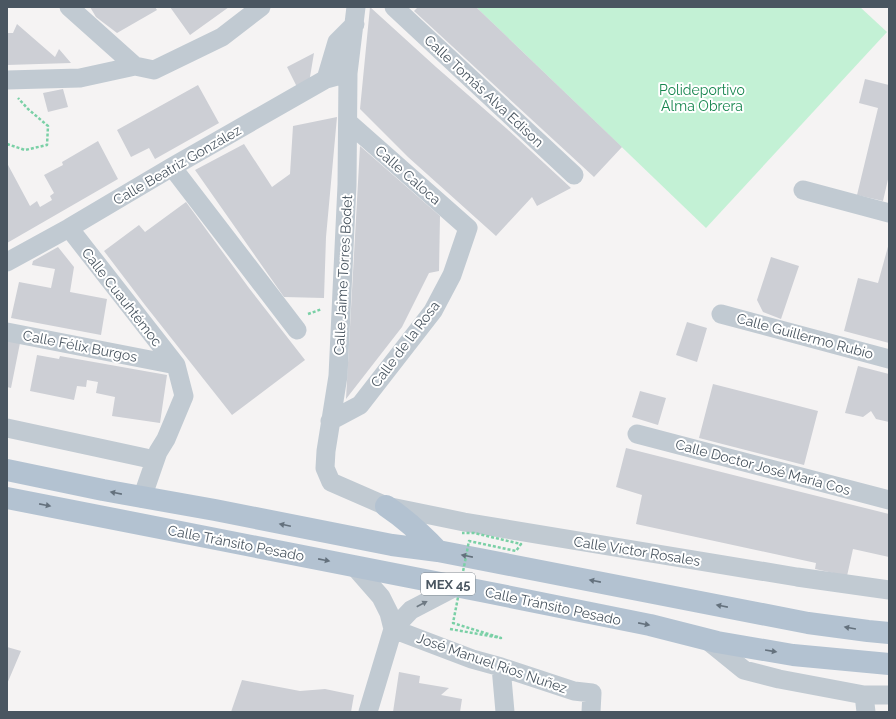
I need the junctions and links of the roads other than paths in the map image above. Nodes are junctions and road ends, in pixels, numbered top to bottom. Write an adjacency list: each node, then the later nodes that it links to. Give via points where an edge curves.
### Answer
1 (69, 7): 5 (street)
2 (261, 7): 5 (street, via 222,37 154,70)
3 (394, 7): 11 (street, Calle Tomás Alva Edison)
4 (355, 15): 6 (street, Calle Jaime Torres Bodet); 7 (street, via 337,42)
5 (135, 66): 8 (street, via 80,78)
6 (348, 73): 7 (street, Calle Beatriz González); 9 (street, Calle Jaime Torres Bodet)
7 (326, 79): 10 (street, Calle Beatriz González)
8 (11, 87)
9 (348, 122): 15 (street, Calle Caloca); 22 (street, Calle Jaime Torres Bodet, via 338,376)
10 (172, 167): 14 (street, Calle Beatriz González); 18 (street)
11 (574, 175)
12 (803, 190): 13 (street)
13 (889, 213)
14 (69, 228): 16 (street, Calle Beatriz González); 21 (street, Calle Cuauhtémoc)
15 (468, 228): 22 (street, Calle de la Rosa, via 452,275 433,311 360,405)
16 (7, 262)
17 (721, 314): 20 (street, Calle Guillermo Rubio)
18 (298, 330)
19 (7, 332): 21 (street, Calle Félix Burgos)
20 (889, 359)
21 (176, 366): 25 (street, via 184,396)
22 (330, 421): 30 (street, Calle Jaime Torres Bodet, via 325,468 331,482)
23 (7, 428): 25 (street)
24 (637, 434): 29 (street, Calle Doctor José María Cos)
25 (155, 460): 28 (street)
26 (7, 470): 28 (main road, Calle Tránsito Pesado / MEX 45, one-way to 26)
27 (7, 498): 32 (main road, Calle Tránsito Pesado / MEX 45, one-way to 32)
28 (142, 498): 31 (main road, Calle Tránsito Pesado / MEX 45, one-way to 28, via 392,545)
29 (889, 500)
30 (386, 506): 31 (main road, via 416,528); 34 (street, Calle Víctor Rosales, via 464,522 782,575)
31 (438, 551): 36 (main road, Calle Tránsito Pesado / MEX 45, one-way to 31, via 808,623)
32 (354, 565): 33 (main road, Calle Tránsito Pesado / MEX 45); 35 (street, via 381,597 389,613)
33 (457, 586): 35 (street, one-way to 33, via 411,610); 37 (main road, Calle Tránsito Pesado / MEX 45, one-way to 37)
34 (889, 590)
35 (393, 630): 39 (street, José Manuel Rios Nuñez); 42 (street)
36 (889, 633)
37 (707, 640): 38 (main road, Calle Tránsito Pesado / MEX 45, one-way to 38, via 793,655); 41 (street, via 744,670)
38 (889, 664)
39 (501, 667): 43 (street); 44 (street, José Manuel Rios Nuñez, via 574,691 592,693)
40 (889, 695): 41 (street)
41 (865, 704)
42 (368, 712)
43 (505, 712)
44 (591, 712)

